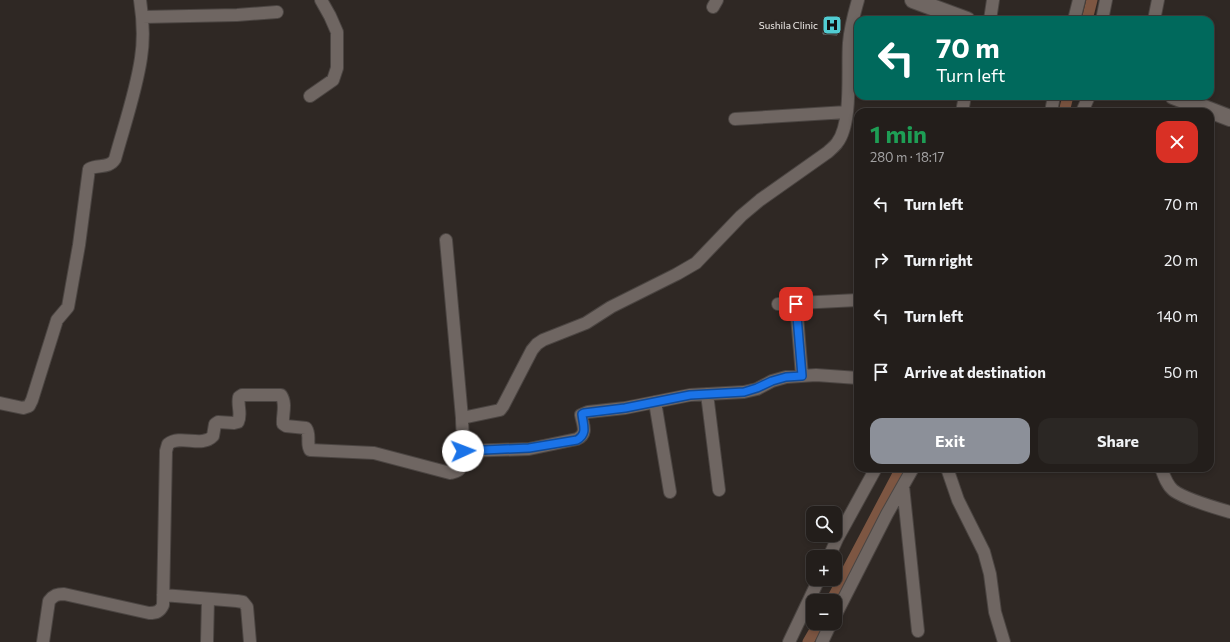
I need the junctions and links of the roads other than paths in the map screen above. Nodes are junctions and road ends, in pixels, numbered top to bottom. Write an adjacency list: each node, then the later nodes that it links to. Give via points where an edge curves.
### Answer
1 (140, 0): 16 (street)
2 (321, 0): 17 (street, via 337,32 337,68 333,80)
3 (858, 0): 20 (street, via 849,40)
4 (913, 0): 9 (main road)
5 (993, 0): 12 (street)
6 (1079, 0): 13 (street)
7 (1106, 0): 14 (street)
8 (1158, 0): 15 (street)
9 (939, 5): 11 (main road)
10 (277, 12): 16 (street)
11 (959, 16)
12 (991, 16)
13 (1075, 16)
14 (1103, 16)
15 (1155, 16)
16 (142, 17): 32 (street, via 139,70 115,159 108,166 94,166 89,169 68,307 57,320 29,406 23,408)
17 (310, 96)
18 (1183, 100): 19 (main road)
19 (1204, 108)
20 (847, 112): 23 (street); 33 (street, via 838,143 741,216 696,263 611,307 586,323 543,340 532,350 500,410)
21 (1214, 112): 22 (main road)
22 (1230, 118)
23 (735, 119)
24 (446, 240): 33 (street)
25 (854, 300): 27 (street)
26 (778, 304): 27 (street)
27 (796, 304): 28 (street)
28 (802, 376): 29 (street); 30 (street, via 786,377 744,392)
29 (854, 378)
30 (707, 394): 31 (street); 40 (street)
31 (655, 402): 34 (street, via 584,413 584,434 577,440 529,448); 41 (street)
32 (0, 403)
33 (462, 418): 34 (street)
34 (463, 451): 45 (street, via 461,467 457,472 450,474 374,453 313,452 308,447 309,434 306,428 283,424 284,402 281,395 242,395 238,401 238,422 218,422 215,424 213,436 206,441 176,441 168,444)
35 (874, 472): 43 (street)
36 (911, 472): 39 (street)
37 (948, 472): 55 (street, via 958,500 984,552 995,612)
38 (1162, 472): 42 (street, via 1172,489 1180,495)
39 (903, 486): 47 (street); 49 (street)
40 (719, 490)
41 (670, 492)
42 (1230, 512)
43 (832, 550)
44 (815, 586): 53 (street)
45 (163, 595): 46 (street); 50 (street, via 161,610 149,613 58,594 49,601)
46 (208, 599): 51 (street); 52 (street, via 243,602 247,607)
47 (842, 603)
48 (828, 630): 54 (street)
49 (918, 631)
50 (42, 642)
51 (207, 642)
52 (250, 642)
53 (790, 642)
54 (822, 642)
55 (1004, 642)

